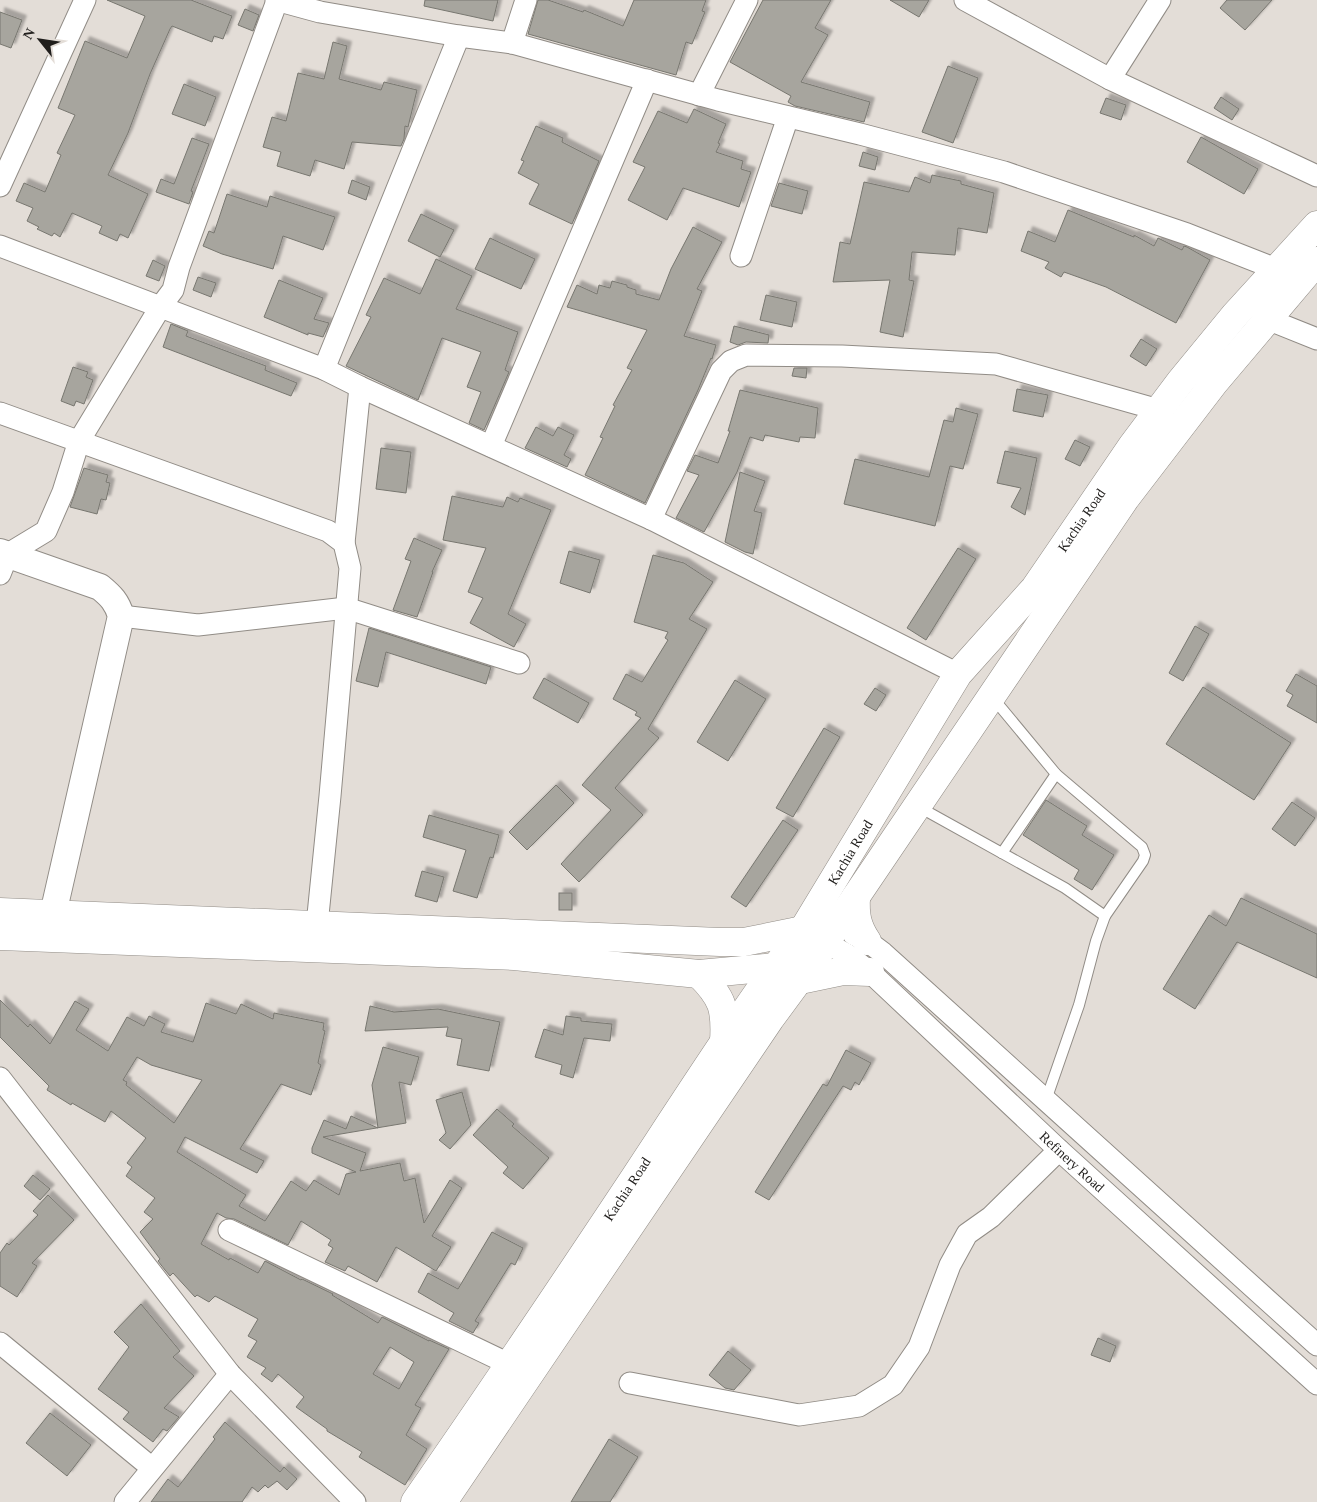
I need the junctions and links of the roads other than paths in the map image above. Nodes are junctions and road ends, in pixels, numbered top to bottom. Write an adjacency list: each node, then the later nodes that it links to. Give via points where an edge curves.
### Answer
1 (85, 0): 15 (street)
2 (276, 0): 7 (street); 21 (street, via 173,290)
3 (526, 0): 9 (street)
4 (747, 0): 12 (street)
5 (965, 0): 10 (street)
6 (1160, 0): 10 (street)
7 (322, 6): 8 (street)
8 (459, 36): 9 (street); 24 (street)
9 (512, 43): 11 (street)
10 (1110, 79): 14 (street)
11 (647, 80): 12 (street); 29 (street)
12 (699, 95): 13 (street)
13 (788, 117): 18 (street); 20 (street, via 1004,172 1186,234)
14 (1317, 176)
15 (0, 186)
16 (1317, 226): 20 (main road, Kachia Road)
17 (0, 246): 21 (street)
18 (740, 256)
19 (1317, 261): 22 (main road, Kachia Road)
20 (1276, 269): 26 (main road, Kachia Road)
21 (161, 306): 24 (street); 28 (street)
22 (1267, 319): 23 (street); 37 (main road, Kachia Road, via 1125,499)
23 (1317, 339)
24 (324, 369): 25 (street)
25 (360, 387): 29 (street); 31 (street)
26 (1159, 410): 30 (street, via 996,364 746,355 730,361 721,371); 36 (main road, Kachia Road, via 1034,588)
27 (0, 413): 28 (street)
28 (79, 441): 31 (street, via 328,531); 32 (street, via 63,492 46,530)
29 (491, 446): 30 (street)
30 (651, 518): 36 (street)
31 (344, 543): 33 (street, via 350,568)
32 (3, 560): 34 (street, via 100,587 117,604)
33 (346, 608): 34 (street, via 198,625); 35 (street); 45 (street)
34 (121, 616): 43 (street)
35 (520, 663)
36 (958, 674): 46 (main road, Kachia Road)
37 (992, 697): 38 (lane); 39 (main road, Kachia Road)
38 (1056, 774): 40 (lane); 44 (lane, via 1144,851 1143,860)
39 (918, 806): 40 (lane); 41 (main road, Kachia Road)
40 (1002, 853): 44 (lane, via 1065,888)
41 (856, 897): 48 (main road, Kachia Road); 49 (main road, via 856,921)
42 (0, 912): 43 (main road)
43 (53, 914): 45 (main road)
44 (1105, 916): 59 (lane)
45 (317, 925): 46 (main road, via 720,942 744,942)
46 (803, 930): 48 (main road); 51 (main road, Kachia Road)
47 (0, 936): 53 (main road, via 514,956)
48 (830, 936): 49 (street, Refinery Road, via 850,933); 51 (main road); 52 (street, Refinery Road); 54 (main road, Kachia Road)
49 (867, 941): 50 (street, Refinery Road)
50 (896, 964): 55 (street); 59 (street, Refinery Road)
51 (775, 967): 53 (main road); 56 (main road, Kachia Road)
52 (870, 972): 54 (main road, via 843,971); 55 (street, Refinery Road)
53 (699, 974): 57 (main road, via 714,990 723,1008)
54 (800, 980): 56 (main road, Kachia Road)
55 (904, 1004): 60 (street, Refinery Road)
56 (759, 1013): 57 (main road, Kachia Road); 72 (main road, Kachia Road)
57 (724, 1042): 64 (main road, Kachia Road)
58 (4, 1093): 65 (street)
59 (1046, 1100): 63 (street, Refinery Road)
60 (1059, 1150): 66 (street, via 990,1217 967,1234 950,1265 919,1347 892,1385 859,1406 799,1415); 67 (street, Refinery Road)
61 (229, 1230): 64 (street)
62 (0, 1343): 68 (street)
63 (1317, 1345)
64 (511, 1365): 71 (main road, Kachia Road)
65 (230, 1374): 68 (street); 70 (street)
66 (630, 1383)
67 (1317, 1384)
68 (152, 1468): 69 (street)
69 (125, 1502)
70 (355, 1502)
71 (415, 1502)
72 (443, 1502)

